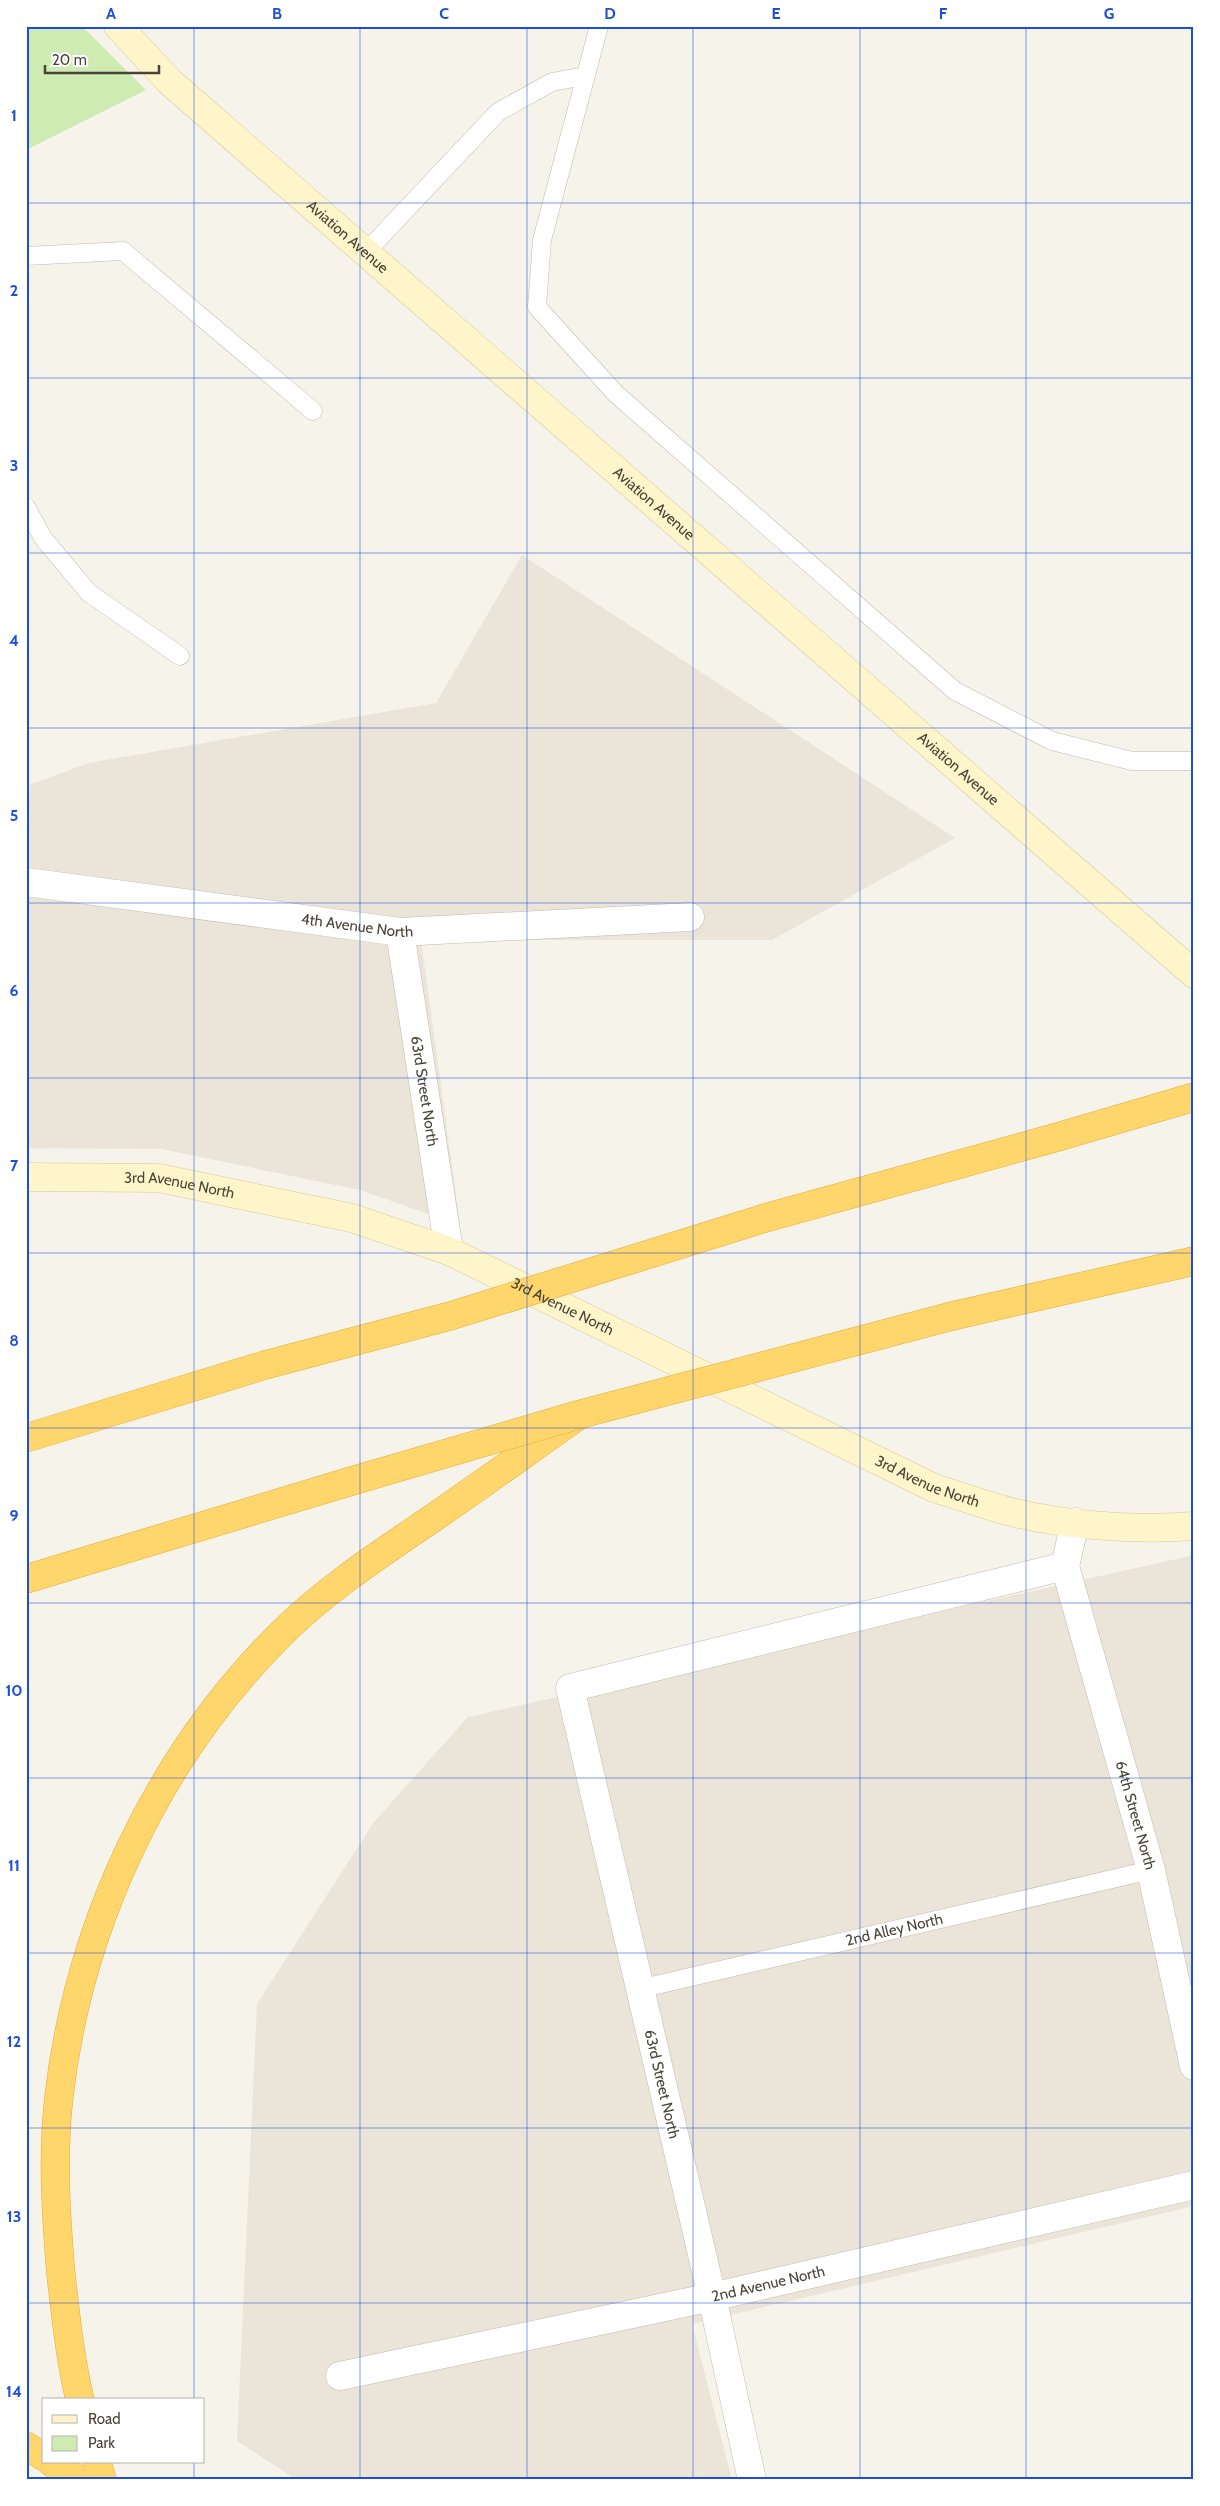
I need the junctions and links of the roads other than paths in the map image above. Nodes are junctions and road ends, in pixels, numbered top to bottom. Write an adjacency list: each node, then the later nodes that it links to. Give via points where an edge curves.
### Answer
1 (118, 26): 4 (street, Aviation Avenue, via 170,82)
2 (599, 26): 3 (lane)
3 (585, 76): 4 (lane, via 552,82 498,112); 9 (lane, via 542,240 537,307 616,394 955,690 1052,741 1132,761)
4 (366, 252): 13 (street, Aviation Avenue)
5 (26, 256): 6 (lane, via 123,251)
6 (312, 412)
7 (26, 507): 8 (lane, via 43,538 89,593)
8 (180, 656)
9 (1194, 762)
10 (26, 882): 12 (street, 4th Avenue North)
11 (690, 917): 12 (street, 4th Avenue North)
12 (400, 932): 16 (street, 63rd Street North)
13 (1194, 974)
14 (1194, 1097): 19 (highway, bridge, via 765,1218 450,1316 265,1365)
15 (26, 1177): 16 (street, 3rd Avenue North, via 159,1178 352,1218)
16 (449, 1251): 20 (street, 3rd Avenue North, via 934,1488 1001,1509)
17 (1189, 1263): 18 (highway, bridge, via 952,1316)
18 (581, 1414): 23 (highway, bridge); 30 (highway, via 353,1573 318,1601 249,1666 193,1738 166,1779 120,1874 83,1974 70,2023 59,2099 55,2187 67,2328)
19 (26, 1438)
20 (1075, 1522): 21 (street, 3rd Avenue North, via 1155,1529); 22 (street)
21 (1194, 1526)
22 (1065, 1566): 24 (street, 64th Street North); 25 (street, 63rd Street North, via 570,1688)
23 (26, 1579)
24 (1151, 1870): 25 (lane, 2nd Alley North); 26 (street, 64th Street North)
25 (639, 1988): 28 (street, 63rd Street North)
26 (1194, 2066)
27 (1194, 2185): 28 (street, 2nd Avenue North)
28 (712, 2296): 29 (street, 2nd Avenue North); 37 (street, 63rd Street North)
29 (340, 2376)
30 (80, 2398)
31 (26, 2446): 32 (highway)
32 (42, 2456)
33 (54, 2464): 35 (highway)
34 (98, 2464): 36 (highway)
35 (78, 2480)
36 (102, 2480)
37 (752, 2480)

